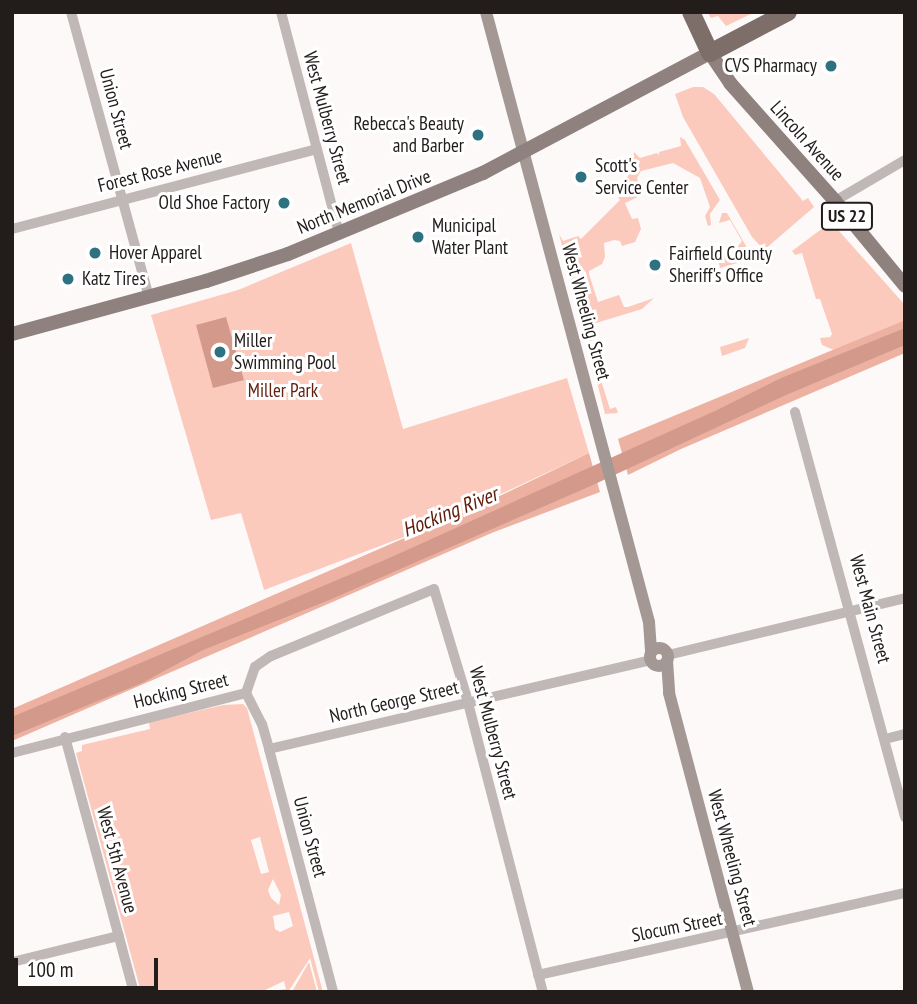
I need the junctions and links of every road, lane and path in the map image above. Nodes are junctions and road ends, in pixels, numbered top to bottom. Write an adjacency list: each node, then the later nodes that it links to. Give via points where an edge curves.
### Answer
1 (71, 12): 10 (street, Union Street)
2 (281, 12): 7 (street, West Mulberry Street)
3 (486, 12): 8 (street, West Wheeling Street)
4 (691, 12): 6 (highway, US 22)
5 (788, 12): 6 (highway)
6 (710, 53): 8 (main road, North Memorial Drive); 11 (main road, Lincoln Avenue / US 22, via 748,105)
7 (317, 149): 10 (street, Forest Rose Avenue); 13 (street, West Mulberry Street)
8 (523, 152): 13 (main road, North Memorial Drive); 21 (street, West Wheeling Street)
9 (905, 160): 11 (street)
10 (122, 199): 12 (street, Forest Rose Avenue); 15 (street, Union Street)
11 (835, 201): 14 (main road, Lincoln Avenue / US 22)
12 (12, 229)
13 (339, 233): 15 (main road, North Memorial Drive, via 247,268)
14 (905, 286)
15 (149, 297): 16 (main road, North Memorial Drive)
16 (12, 334)
17 (795, 412): 19 (street, West Main Street)
18 (905, 598): 19 (street, North George Street)
19 (848, 612): 21 (street, North George Street); 26 (street, West Main Street)
20 (334, 629): 22 (street, Hocking Street, via 261,662 251,674); 23 (street, West Mulberry Street, via 434,589)
21 (659, 657): 23 (street, North George Street); 31 (street, West Wheeling Street)
22 (246, 693): 25 (street, Hocking Street); 27 (street, Union Street)
23 (468, 703): 27 (street, North George Street); 34 (street, West Mulberry Street)
24 (905, 734): 26 (street)
25 (65, 737): 28 (street, Hocking Street); 32 (street, West 5th Avenue)
26 (885, 739): 29 (street, West Main Street)
27 (269, 749): 36 (street, Union Street)
28 (12, 753)
29 (905, 817)
30 (905, 893): 31 (street, Slocum Street)
31 (732, 933): 34 (street, Slocum Street); 38 (street, West Wheeling Street)
32 (119, 936): 33 (street); 35 (street, West 5th Avenue)
33 (12, 962)
34 (538, 975): 37 (street, West Mulberry Street)
35 (134, 992)
36 (333, 992)
37 (543, 992)
38 (748, 992)

